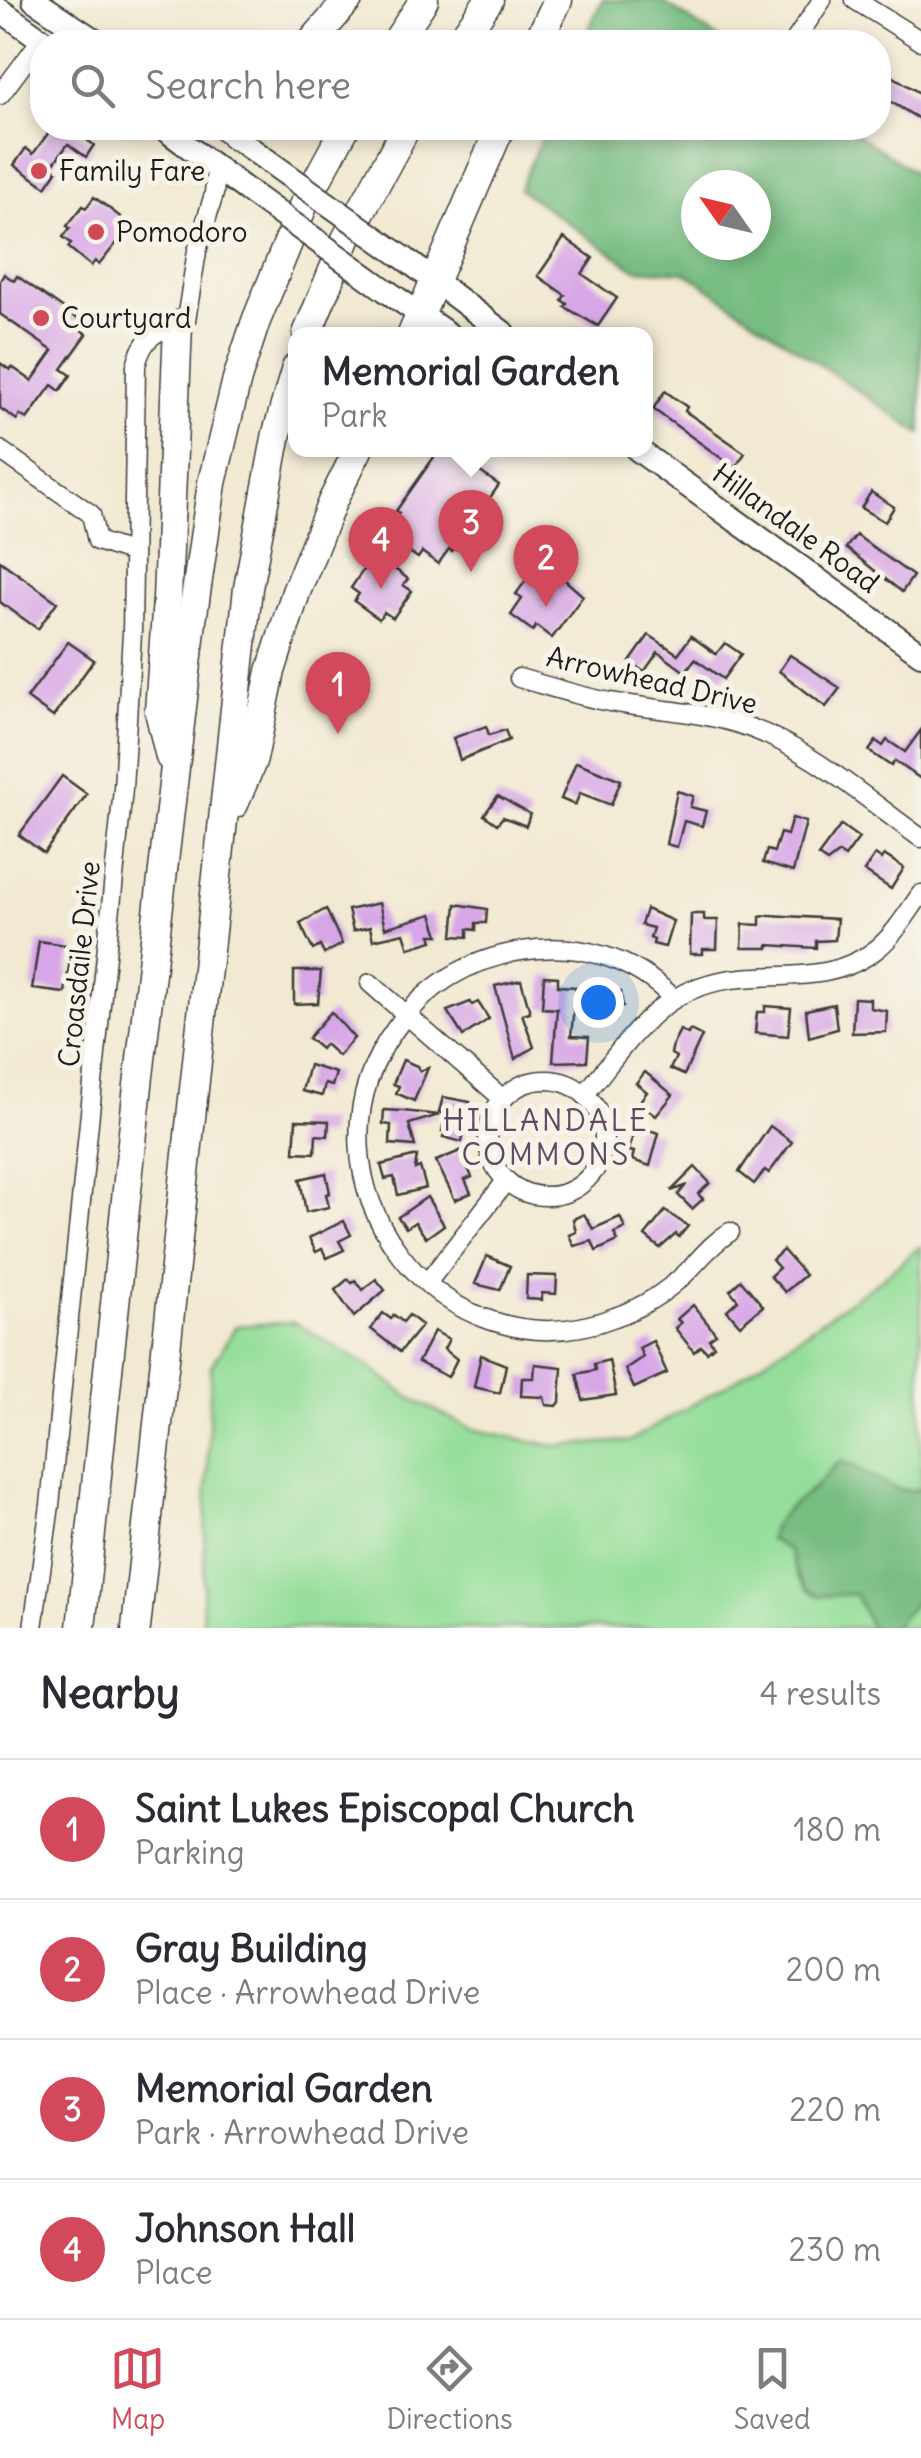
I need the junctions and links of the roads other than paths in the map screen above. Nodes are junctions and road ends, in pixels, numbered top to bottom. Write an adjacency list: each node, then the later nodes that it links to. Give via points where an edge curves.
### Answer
1 (34, 0): 9 (main road)
2 (348, 0): 10 (highway)
3 (424, 0): 11 (highway)
4 (488, 0): 12 (highway)
5 (558, 0): 13 (highway)
6 (822, 0): 14 (street)
7 (855, 0): 16 (street)
8 (0, 10): 15 (main road)
9 (79, 30)
10 (322, 30)
11 (404, 30)
12 (468, 30)
13 (544, 30)
14 (802, 30)
15 (30, 32)
16 (921, 41)
17 (30, 56): 18 (street)
18 (0, 95)
19 (179, 140): 25 (main road)
20 (228, 140): 25 (street)
21 (244, 140): 26 (main road, bridge)
22 (339, 140): 38 (highway, via 279,262 228,416 203,538)
23 (399, 140): 29 (highway, via 352,225)
24 (495, 140): 26 (highway)
25 (216, 167): 27 (main road, bridge, via 388,292); 28 (street, via 188,242)
26 (436, 282): 27 (highway); 30 (main road)
27 (416, 325)
28 (178, 326): 35 (street, Croasdaile Drive, via 147,339 136,366); 38 (highway, via 159,710)
29 (310, 327)
30 (496, 327)
31 (288, 397): 39 (highway, via 248,588)
32 (0, 450): 35 (street, via 91,514 98,541)
33 (354, 457): 39 (highway, via 296,592 253,759)
34 (648, 457): 36 (main road, Hillandale Road)
35 (133, 553): 51 (street, Croasdaile Drive, via 114,892)
36 (921, 654)
37 (519, 678): 40 (street, Arrowhead Drive, via 582,698 748,726 818,765)
38 (174, 774): 50 (highway)
39 (222, 834): 54 (highway)
40 (921, 838)
41 (921, 894): 43 (street, via 892,935 848,966 809,976 728,978)
42 (370, 983): 44 (street)
43 (674, 999): 44 (street, via 641,970 609,956 532,949 476,962 434,986); 45 (street)
44 (406, 1014): 46 (street); 49 (street, via 367,1080 359,1152 384,1234)
45 (585, 1094): 46 (street, via 550,1079 524,1084); 47 (street, via 604,1128 602,1154 589,1177 555,1196 528,1194)
46 (503, 1099): 47 (street, via 490,1121 488,1147)
47 (506, 1181): 49 (street)
48 (730, 1232): 49 (street, via 660,1294 582,1328 503,1325 451,1302)
49 (427, 1283)
50 (84, 1596): 52 (highway); 53 (highway)
51 (33, 1628)
52 (72, 1628)
53 (81, 1628)
54 (136, 1628)

